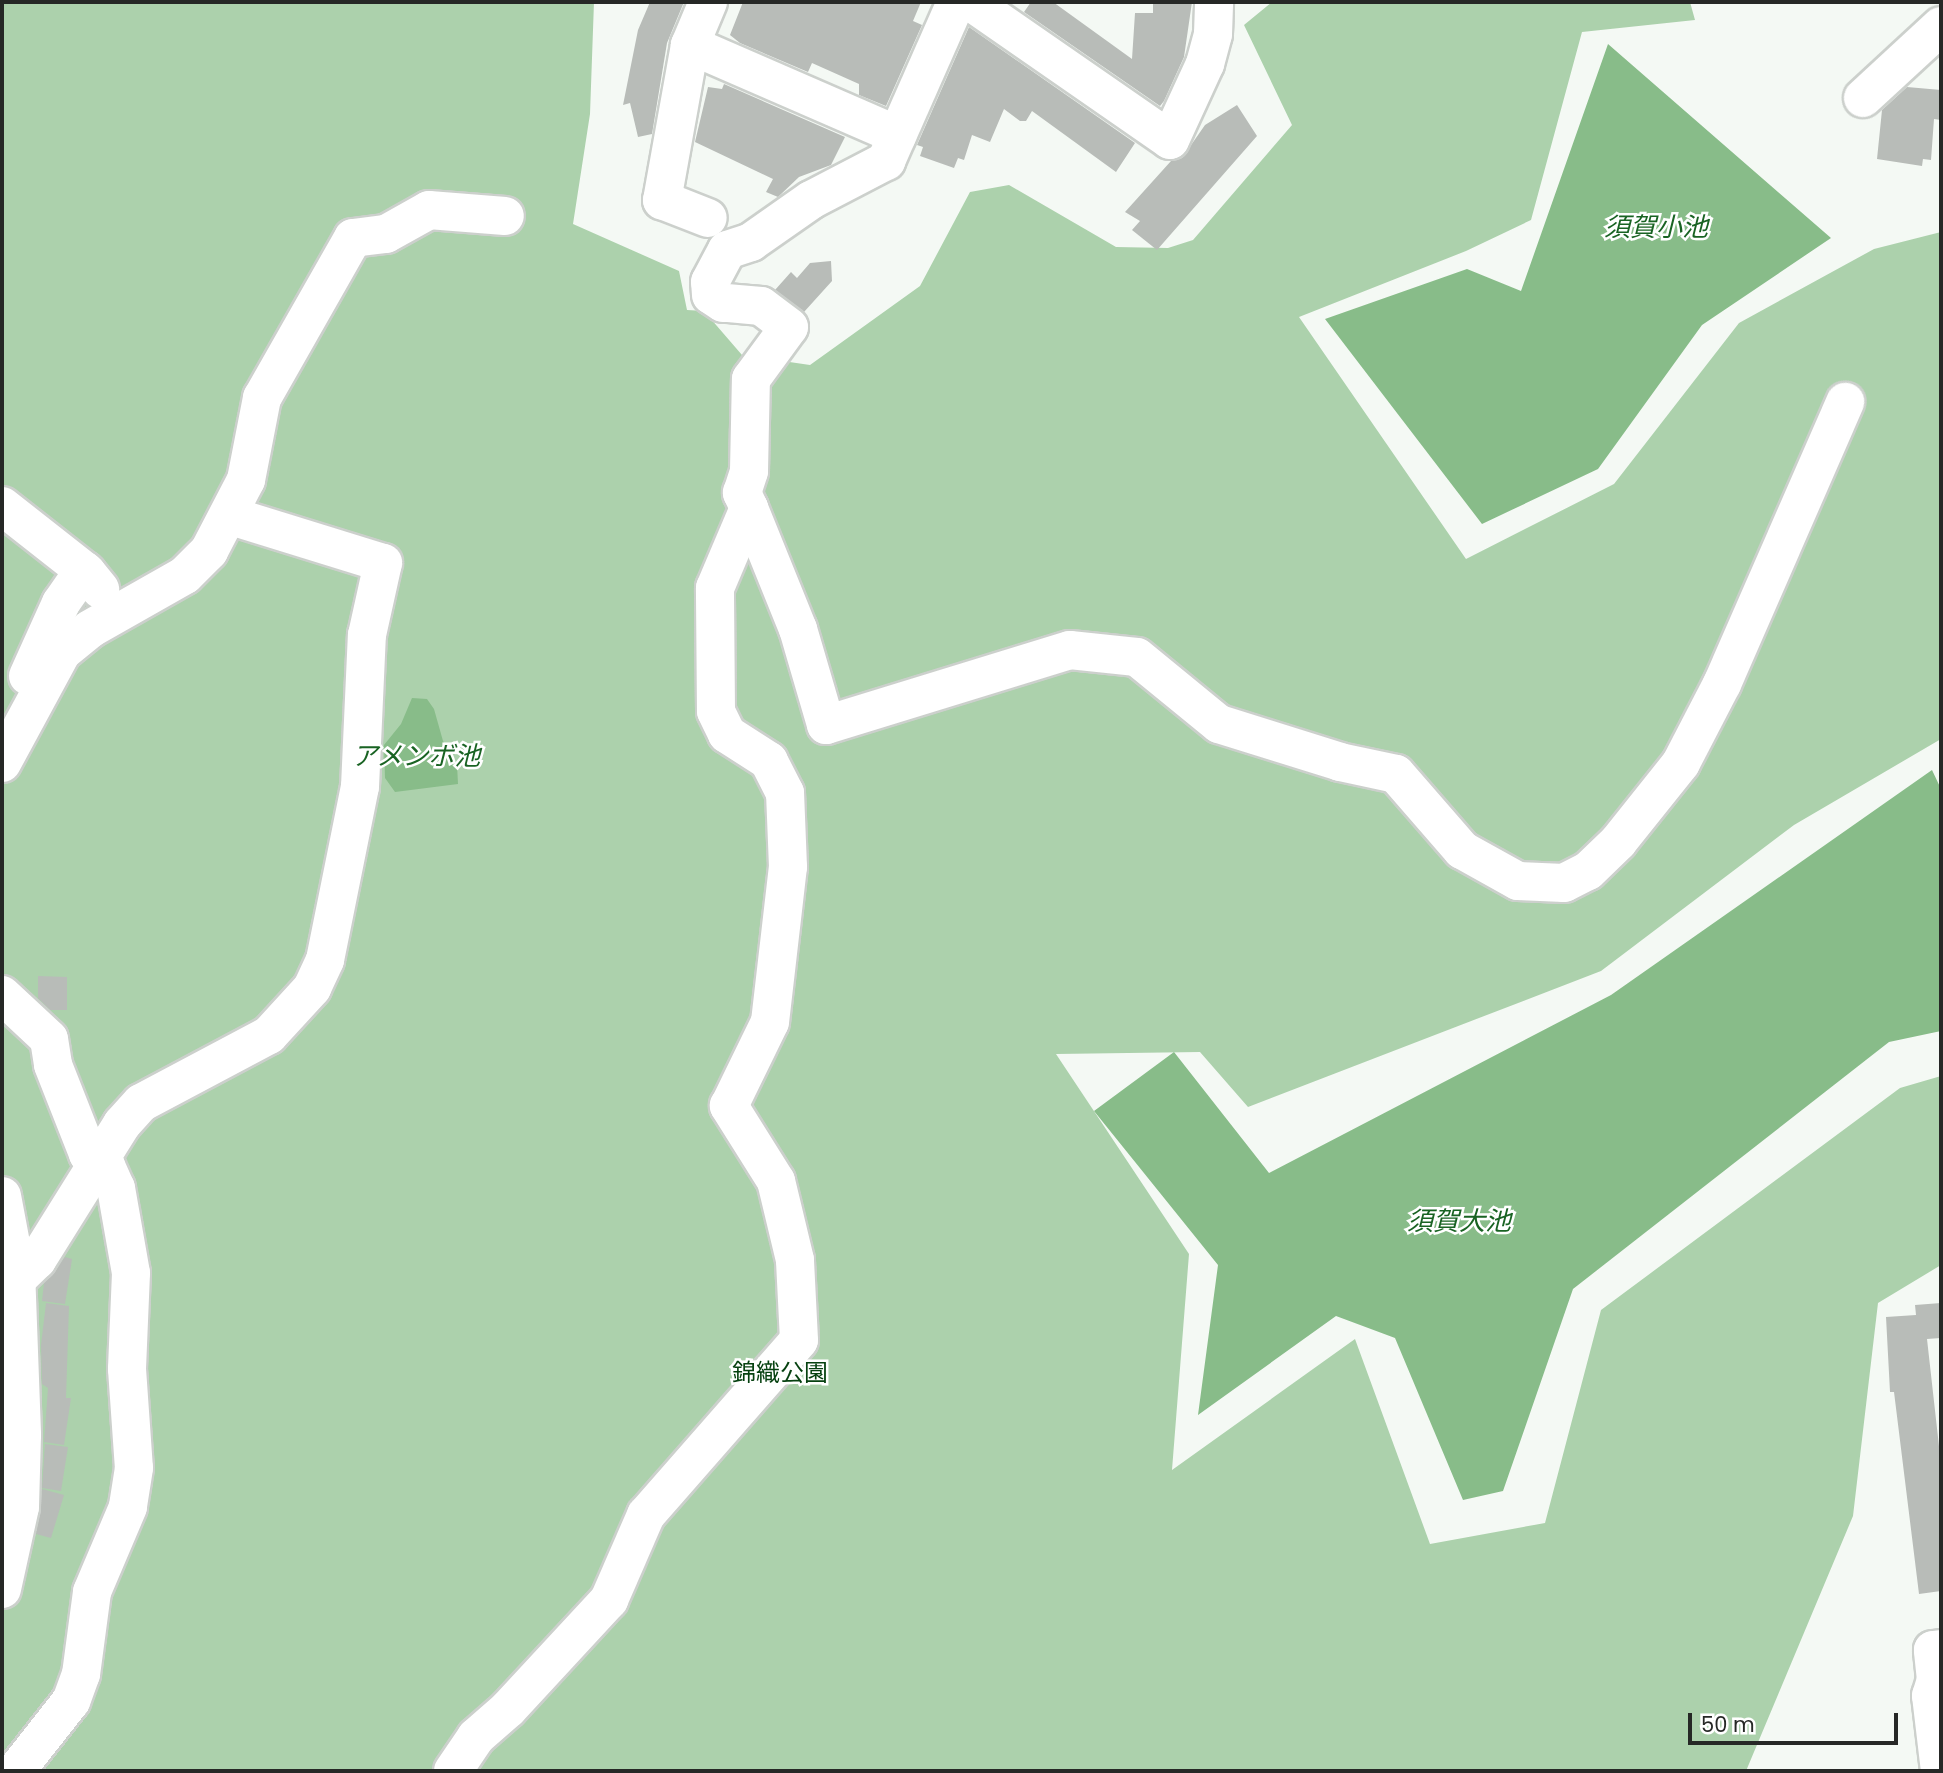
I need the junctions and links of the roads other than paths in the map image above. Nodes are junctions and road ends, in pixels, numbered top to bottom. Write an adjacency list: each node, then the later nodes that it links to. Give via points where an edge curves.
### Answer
1 (708, 2): 6 (street)
2 (956, 2): 8 (street)
3 (971, 2): 4 (street, via 1170,140 1205,64)
4 (1223, 6)
5 (1941, 26): 7 (street)
6 (690, 45): 8 (street); 10 (street, via 662,200)
7 (1863, 98)
8 (897, 135): 13 (street, via 886,161 811,200 751,242 727,250 710,282 711,295 723,303 761,306 789,327 751,379 749,471 742,493)
9 (505, 216): 14 (street, via 429,210 386,234 354,238 262,398 246,480)
10 (708, 218)
11 (1846, 402): 13 (street, via 1722,684 1681,763 1618,842 1588,871 1564,883 1518,881 1462,850 1396,774 1340,762 1219,724 1137,657 1070,650 826,725 776,566)
12 (2, 506): 15 (street)
13 (749, 508): 26 (street, via 715,588 716,711 727,734 769,761 785,793 788,867 770,1022 729,1106 776,1181 795,1260 799,1340 646,1515 609,1600 508,1709 475,1737)
14 (231, 516): 16 (street, via 209,551 185,575); 20 (street, via 383,563 367,635 360,787 325,960 312,988 269,1035 141,1104)
15 (84, 570): 16 (street); 17 (street, via 37,654 5,728)
16 (118, 613): 18 (street, via 62,652)
17 (2, 746)
18 (2, 764)
19 (2, 995): 20 (street, via 49,1039 53,1065 88,1154)
20 (99, 1161): 22 (street, via 37,1260); 25 (street, via 116,1188 126,1228 132,1481 128,1507 92,1592 80,1674 71,1701)
21 (2, 1196): 22 (street)
22 (9, 1277): 23 (street, via 20,1507)
23 (2, 1589)
24 (1941, 1649): 27 (street, via 1933,1650 1936,1680 1931,1696)
25 (16, 1771)
26 (453, 1771)
27 (1940, 1771)

